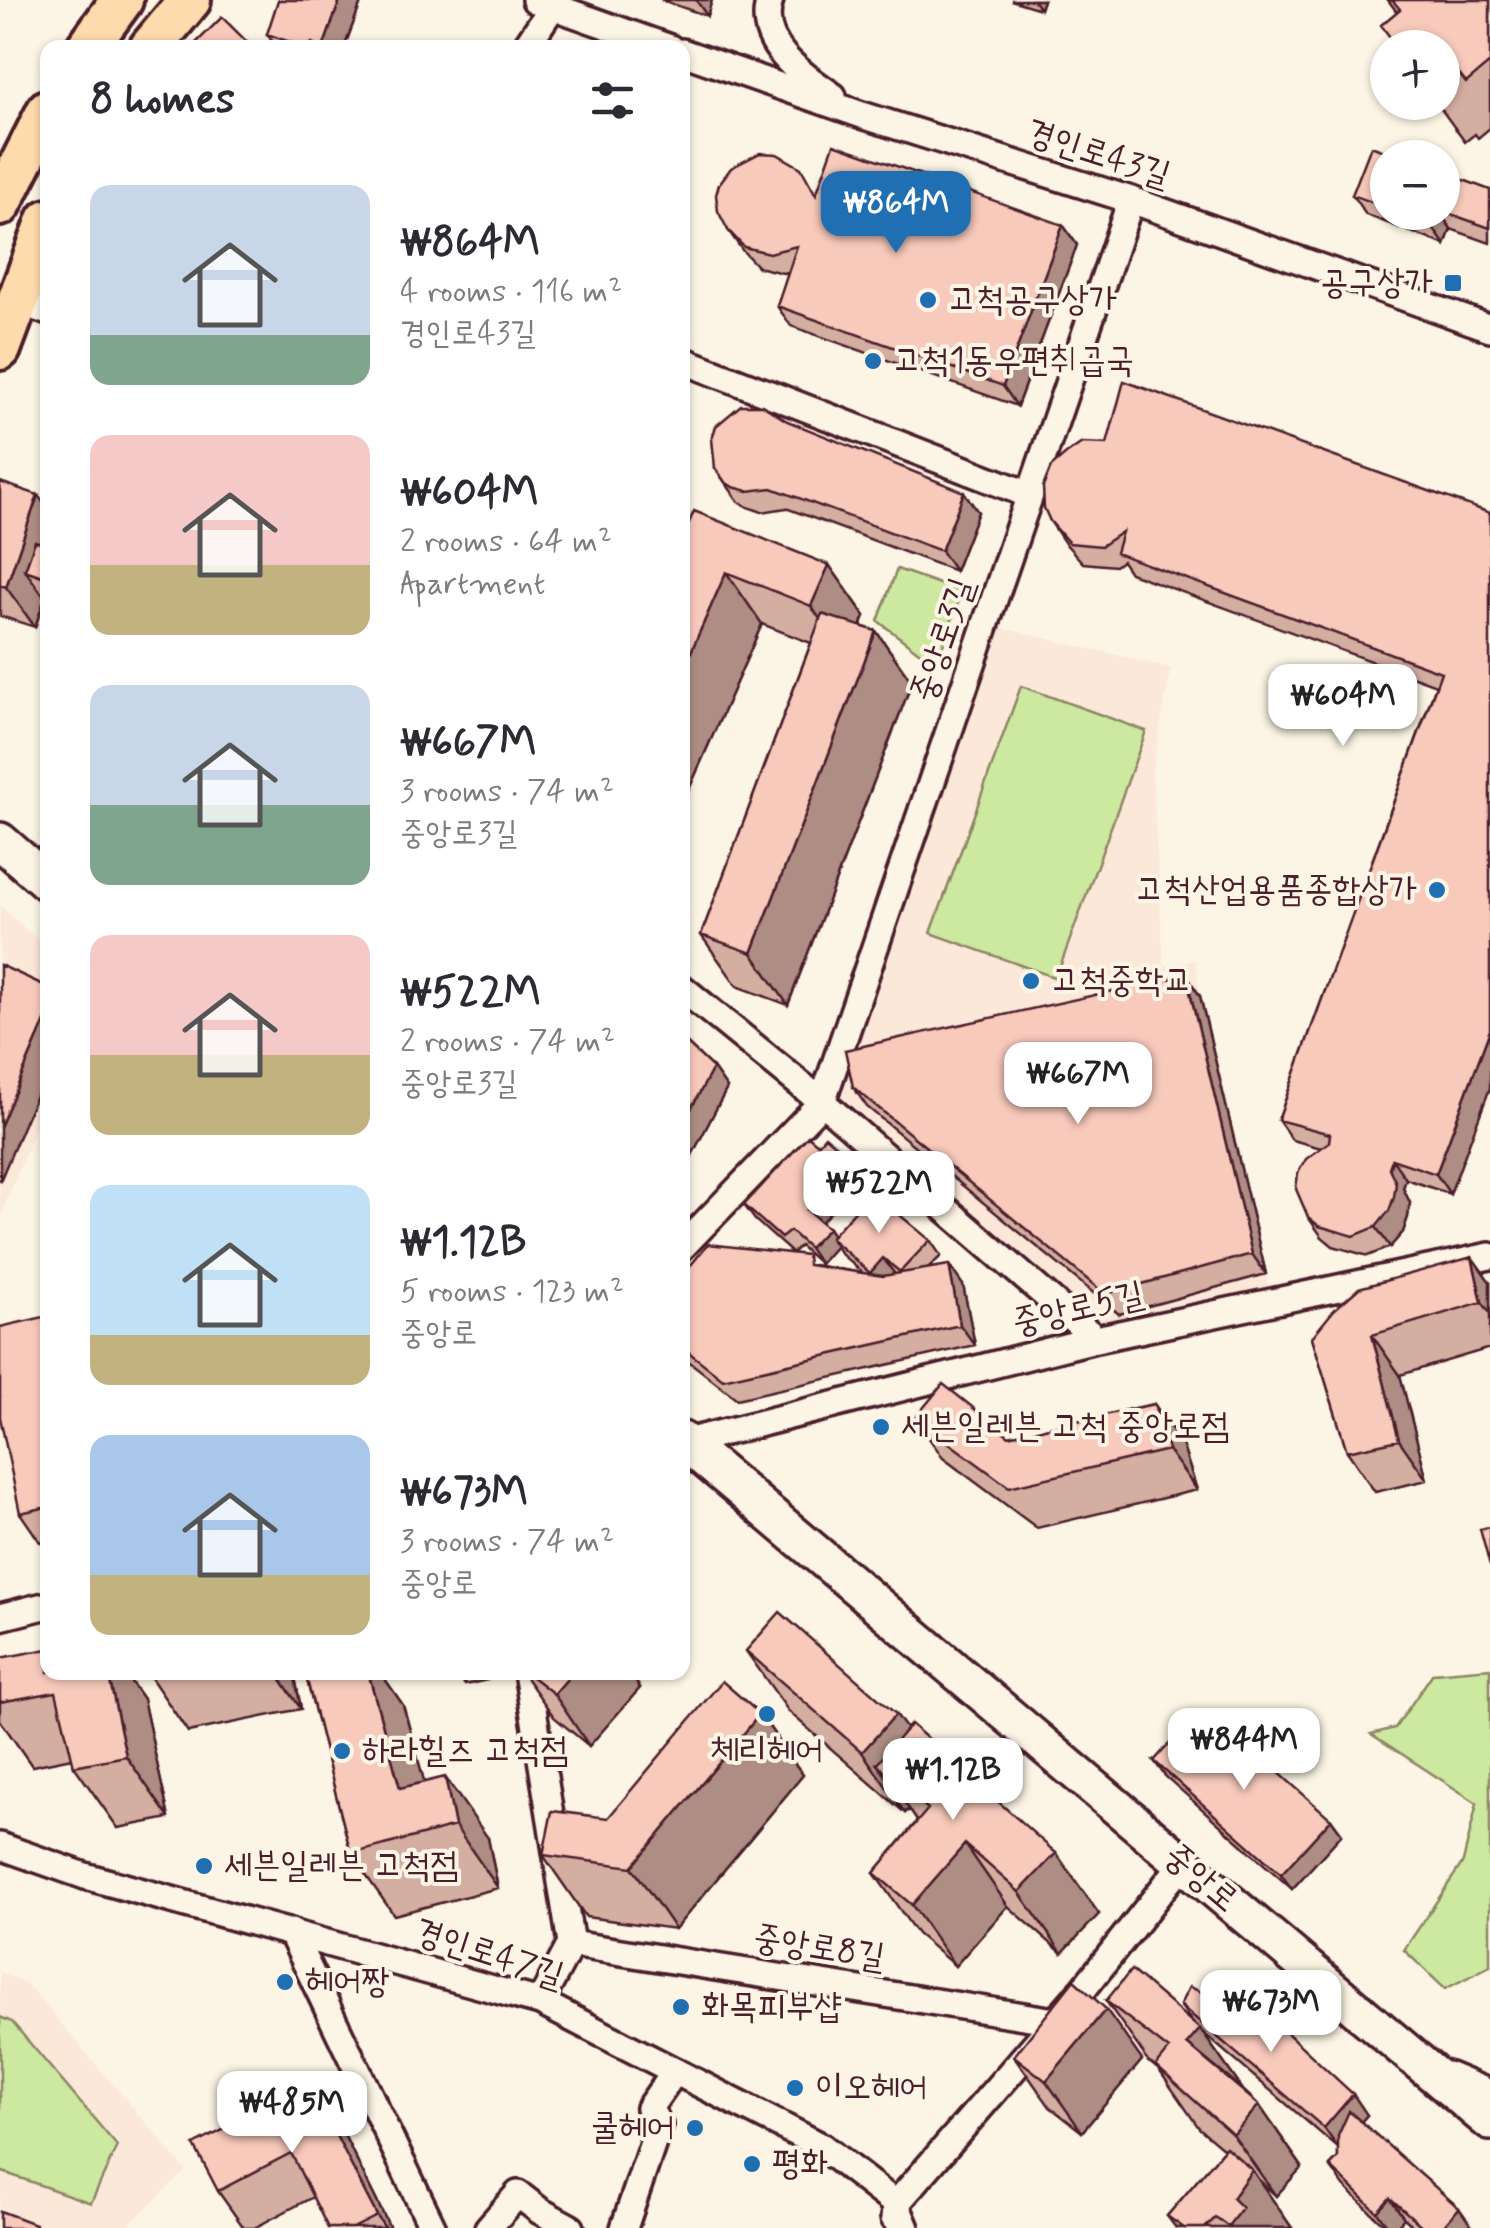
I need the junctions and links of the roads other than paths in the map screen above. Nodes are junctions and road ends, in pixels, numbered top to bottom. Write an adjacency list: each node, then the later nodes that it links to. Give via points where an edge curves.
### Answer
1 (122, 0): 5 (main road)
2 (190, 0): 6 (main road)
3 (770, 0): 10 (street, via 767,30 782,52 800,73)
4 (544, 3): 7 (street); 8 (street)
5 (93, 40)
6 (157, 40)
7 (528, 40)
8 (648, 40)
9 (690, 55): 10 (street, 경인로43길)
10 (862, 115): 12 (street, 경인로43길)
11 (40, 126): 13 (main road)
12 (1131, 200): 16 (street, 경인로43길); 19 (street, 중앙로3길)
13 (0, 205)
14 (40, 264): 15 (main road)
15 (32, 307): 17 (main road)
16 (1490, 328)
17 (0, 349)
18 (690, 363): 19 (street)
19 (1030, 495): 23 (street, 중앙로3길)
20 (0, 841): 21 (main road)
21 (40, 876)
22 (690, 995): 23 (street)
23 (822, 1102): 24 (street, 중앙로3길); 26 (street)
24 (690, 1238)
25 (1490, 1256): 26 (street, 중앙로5길)
26 (1096, 1339): 27 (street, 중앙로5길)
27 (690, 1440)
28 (690, 1448): 33 (main road, 중앙로)
29 (40, 1607): 30 (street)
30 (0, 1617)
31 (528, 1680): 35 (street)
32 (0, 1846): 34 (street, 경인로47길)
33 (1183, 1863): 37 (street); 38 (main road, 중앙로)
34 (291, 1932): 36 (street, 경인로47길); 43 (street)
35 (571, 1944): 36 (street); 37 (street, 중앙로8길)
36 (540, 2002): 39 (street, 경인로47길)
37 (1055, 2022): 42 (street)
38 (1424, 2066): 40 (street); 41 (main road, 중앙로)
39 (675, 2071): 42 (street, 경인로47길, via 822,2146); 46 (street, via 648,2108 659,2126)
40 (1490, 2093)
41 (1490, 2122)
42 (898, 2220)
43 (434, 2228)
44 (488, 2228): 45 (street, via 518,2194)
45 (571, 2228)
46 (624, 2228)

